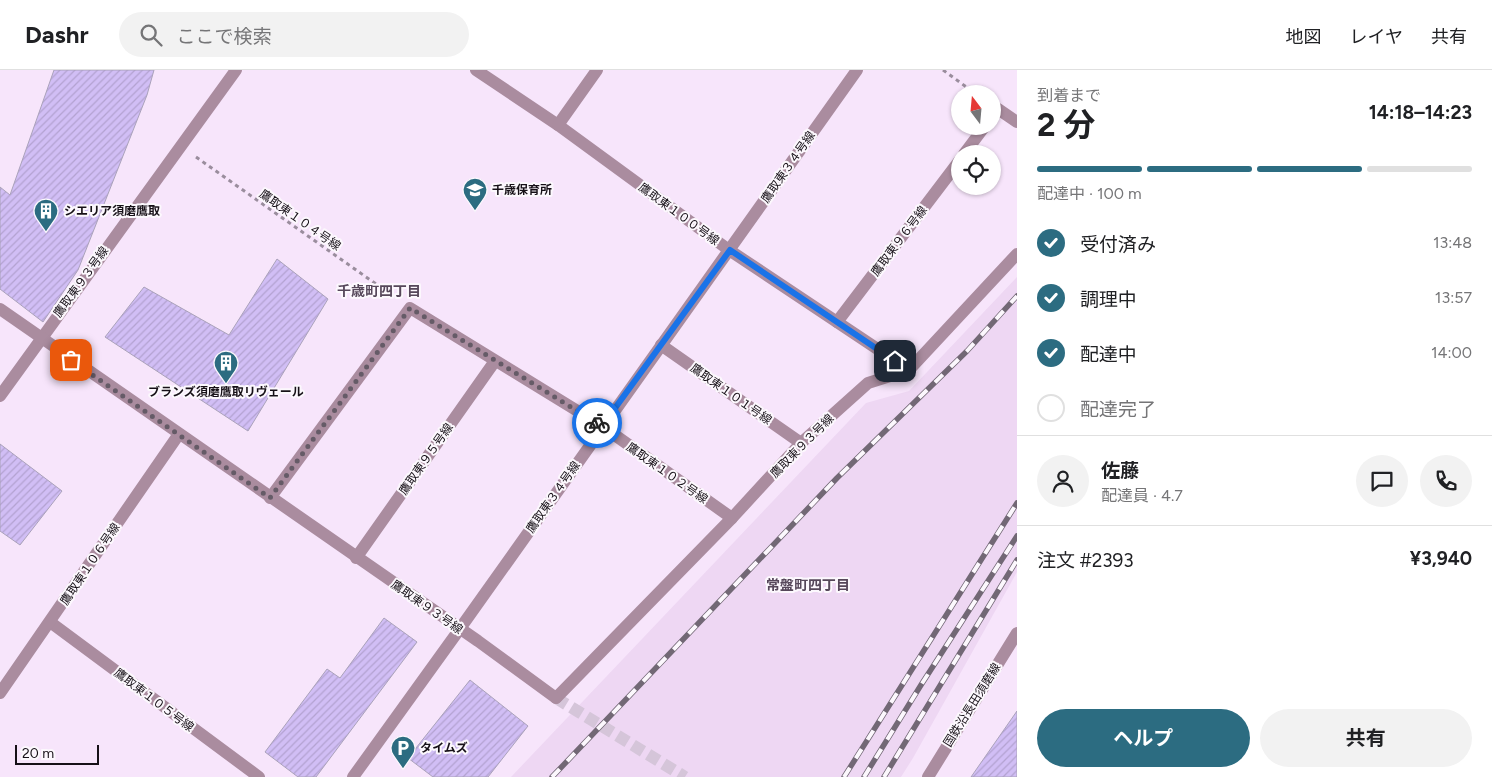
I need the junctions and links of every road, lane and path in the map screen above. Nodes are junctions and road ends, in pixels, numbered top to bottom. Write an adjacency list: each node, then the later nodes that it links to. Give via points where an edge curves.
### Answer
1 (236, 70): 10 (street, 鷹取東９３号線)
2 (476, 70): 9 (street, 鷹取東１００号線)
3 (597, 70): 9 (street)
4 (857, 70): 12 (street, 鷹取東３４号線)
5 (943, 70): 6 (path)
6 (964, 85)
7 (1001, 111): 8 (street)
8 (1017, 122)
9 (558, 125): 12 (street, 鷹取東１００号線)
10 (181, 146): 14 (path, 鷹取東１０４号線); 17 (street, 鷹取東９３号線)
11 (951, 172): 16 (street, 鷹取東９６号線)
12 (730, 250): 16 (street, 鷹取東１００号線); 18 (street, 鷹取東３４号線)
13 (1017, 254): 20 (street)
14 (410, 308): 19 (street, 鷹取東１０２号線); 25 (street)
15 (0, 310): 17 (street)
16 (837, 322): 20 (street, 鷹取東１００号線)
17 (40, 338): 21 (street); 23 (street, 鷹取東９３号線)
18 (661, 345): 22 (street, 鷹取東３４号線); 24 (street, 鷹取東１０１号線)
19 (495, 361): 22 (street, 鷹取東１０２号線); 27 (street, 鷹取東９５号線)
20 (910, 370): 24 (street, 鷹取東９３号線, via 868,383)
21 (0, 396)
22 (602, 426): 26 (street, 鷹取東１０２号線); 29 (street, 鷹取東３４号線)
23 (179, 434): 25 (street, 鷹取東９３号線); 28 (street, 鷹取東１０６号線)
24 (801, 443): 26 (street, 鷹取東９３号線)
25 (270, 498): 27 (street, 鷹取東９３号線)
26 (732, 518): 29 (street, 鷹取東９３号線, via 556,698)
27 (356, 558): 29 (street, 鷹取東９３号線)
28 (50, 622): 31 (street, 鷹取東１０６号線); 32 (street, 鷹取東１０５号線)
29 (460, 630): 33 (street, 鷹取東３４号線)
30 (1017, 632): 34 (street, 国鉄沿長田須磨線)
31 (0, 693)
32 (259, 777)
33 (352, 777)
34 (928, 777)

